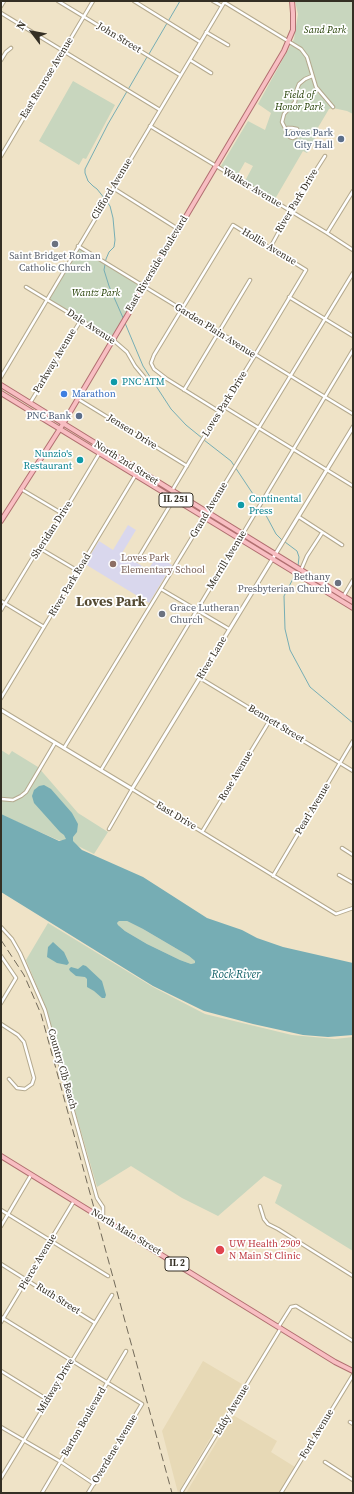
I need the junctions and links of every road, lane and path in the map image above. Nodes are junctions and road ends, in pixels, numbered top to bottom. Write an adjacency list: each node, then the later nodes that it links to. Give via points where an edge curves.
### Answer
1 (4, 1): 8 (street)
2 (58, 1): 11 (street, John Street)
3 (93, 1): 11 (street, East Renrose Avenue)
4 (134, 1): 13 (street)
5 (213, 1): 9 (street)
6 (292, 1): 14 (main road, East Riverside Boulevard, via 294,21)
7 (224, 2): 9 (street, Clifford Avenue); 14 (street)
8 (1, 6)
9 (222, 6): 12 (street, Clifford Avenue)
10 (1, 13): 17 (street)
11 (84, 17): 17 (street, East Renrose Avenue); 21 (street, John Street)
12 (206, 32): 13 (street, Clifford Avenue); 15 (street)
13 (200, 42): 19 (street, Clifford Avenue)
14 (289, 42): 22 (street, via 301,49 307,58); 29 (main road, East Riverside Boulevard)
15 (228, 45)
16 (11, 48): 18 (street)
17 (64, 51): 24 (street); 27 (street, East Renrose Avenue)
18 (1, 60)
19 (190, 60): 20 (street); 21 (street, Clifford Avenue)
20 (211, 73)
21 (180, 76): 24 (street, Clifford Avenue)
22 (312, 76): 23 (street, via 319,92); 26 (street, via 299,84 295,102 284,114 282,122)
23 (333, 108)
24 (160, 110): 25 (street, Clifford Avenue)
25 (150, 126): 29 (street, Walker Avenue); 30 (street, Clifford Avenue)
26 (286, 130): 26 (street, via 290,137 296,137 298,134 294,128)
27 (1, 156)
28 (325, 156): 32 (street, River Park Drive)
29 (216, 166): 32 (street, Walker Avenue); 33 (main road, East Riverside Boulevard)
30 (113, 188): 33 (street); 35 (street, Clifford Avenue)
31 (353, 191): 34 (street)
32 (290, 211): 34 (street, Walker Avenue); 36 (street, River Park Drive)
33 (178, 229): 42 (main road, East Riverside Boulevard)
34 (327, 233): 37 (street, Walker Avenue)
35 (78, 246): 42 (street, Garden Plain Avenue); 44 (street, Clifford Avenue)
36 (270, 248): 38 (street, Hollis Avenue); 45 (street, Hollis Avenue, via 233,225)
37 (353, 250)
38 (306, 270): 43 (street, Loves Park Drive)
39 (353, 273): 46 (street, Grand Avenue)
40 (250, 280): 48 (street)
41 (26, 287): 44 (street, Dale Avenue)
42 (144, 287): 45 (street, Garden Plain Avenue); 50 (main road, East Riverside Boulevard)
43 (289, 297): 46 (street); 52 (street, Loves Park Drive)
44 (48, 299): 47 (street, Dale Avenue); 54 (street, Clifford Avenue)
45 (181, 310): 48 (street, Garden Plain Avenue); 57 (street, via 151,364 156,371)
46 (325, 319): 49 (street); 53 (street, Grand Avenue)
47 (80, 320): 50 (street, Dale Avenue); 63 (street, Parkway Avenue)
48 (219, 332): 52 (street, Garden Plain Avenue); 57 (street)
49 (353, 336)
50 (112, 339): 55 (street, Dale Avenue, via 127,352); 61 (main road, East Riverside Boulevard)
51 (353, 350): 60 (street, Merrill Avenue)
52 (255, 355): 53 (street, Garden Plain Avenue); 64 (street, Loves Park Drive)
53 (290, 376): 60 (street, Garden Plain Avenue); 69 (street, Grand Avenue)
54 (1, 377)
55 (145, 378)
56 (1, 385): 59 (main road, North 2nd Street / IL 251)
57 (184, 390): 65 (street)
58 (1, 393): 62 (main road, North 2nd Street / IL 251)
59 (20, 397): 62 (main road); 63 (main road, North 2nd Street / IL 251)
60 (324, 397): 66 (street, Garden Plain Avenue); 72 (street, Merrill Avenue)
61 (78, 399): 67 (main road, East Riverside Boulevard); 74 (street, Jensen Drive)
62 (16, 402): 70 (main road, North 2nd Street / IL 251)
63 (30, 403): 67 (main road, North 2nd Street / IL 251)
64 (223, 406): 65 (street, Loves Park Drive); 69 (street)
65 (220, 412): 74 (street, Loves Park Drive)
66 (353, 414)
67 (63, 424): 70 (main road, East Riverside Boulevard); 71 (main road, North 2nd Street / IL 251)
68 (353, 427): 75 (street, River Lane)
69 (258, 428): 72 (street); 82 (street, Grand Avenue)
70 (59, 430): 73 (main road, North 2nd Street / IL 251); 79 (main road, East Riverside Boulevard)
71 (102, 449): 73 (street, Sheridan Drive); 76 (main road, North 2nd Street / IL 251)
72 (294, 449): 75 (street); 88 (street, Merrill Avenue)
73 (99, 454): 77 (main road, North 2nd Street / IL 251); 83 (street, Sheridan Drive)
74 (187, 466): 80 (street, Loves Park Drive)
75 (327, 470): 78 (street); 84 (street, River Lane)
76 (138, 471): 77 (street, River Park Road); 80 (main road, North 2nd Street / IL 251)
77 (136, 476): 81 (main road, North 2nd Street / IL 251); 96 (street, River Park Road)
78 (353, 486)
79 (21, 489): 83 (street); 86 (main road, East Riverside Boulevard)
80 (172, 492): 81 (street, Loves Park Drive); 82 (main road, North 2nd Street / IL 251)
81 (172, 498): 85 (main road, North 2nd Street / IL 251); 94 (street)
82 (207, 513): 85 (street, Grand Avenue); 88 (main road, North 2nd Street / IL 251)
83 (63, 514): 91 (street, Sheridan Drive)
84 (299, 517): 87 (street); 92 (street, River Lane)
85 (204, 518): 89 (main road, North 2nd Street / IL 251); 98 (street, Grand Avenue)
86 (1, 521)
87 (322, 533): 90 (street); 95 (street)
88 (242, 534): 89 (street, Merrill Avenue); 92 (main road, North 2nd Street / IL 251)
89 (239, 539): 93 (main road, North 2nd Street / IL 251); 106 (street, Merrill Avenue)
90 (342, 545)
91 (41, 549): 96 (street); 103 (street, Sheridan Drive, via 32,559)
92 (275, 555): 93 (street, River Lane); 95 (main road, North 2nd Street / IL 251)
93 (272, 559): 101 (main road, North 2nd Street / IL 251); 108 (street, River Lane)
94 (137, 560)
95 (301, 570): 99 (main road, North 2nd Street / IL 251)
96 (78, 571): 107 (street, River Park Road)
97 (353, 580): 99 (street)
98 (161, 589): 106 (street); 115 (street, Grand Avenue)
99 (343, 596): 101 (street); 102 (main road, North 2nd Street / IL 251)
100 (1, 601): 103 (street)
101 (340, 601): 104 (main road, North 2nd Street / IL 251)
102 (353, 602)
103 (5, 604): 105 (street, Sheridan Drive); 107 (street)
104 (353, 608)
105 (1, 610)
106 (197, 610): 108 (street); 117 (street, Merrill Avenue)
107 (44, 627): 110 (street, River Park Road)
108 (229, 629): 109 (street, River Lane)
109 (200, 678): 112 (street, Bennett Street); 119 (street, River Lane)
110 (1, 698)
111 (1, 710): 114 (street, East Drive)
112 (270, 720): 116 (street, Bennett Street); 122 (street, Rose Avenue)
113 (353, 741): 116 (street, Pearl Avenue)
114 (55, 743): 115 (street, East Drive); 120 (street, via 26,792 13,800)
115 (64, 748): 117 (street, East Drive)
116 (340, 763): 118 (street, Bennett Street); 126 (street, Pearl Avenue)
117 (101, 770): 119 (street, East Drive)
118 (353, 771)
119 (132, 789): 121 (street, River Lane); 122 (street, East Drive)
120 (1, 799)
121 (109, 829)
122 (202, 832): 126 (street, East Drive)
123 (342, 848): 124 (street)
124 (353, 855)
125 (339, 875): 127 (street)
126 (273, 876): 128 (street, East Drive, via 336,914)
127 (353, 883)
128 (353, 908)
129 (1, 927): 140 (street, Country Clb Beach, via 20,953 45,1010 96,1195 103,1207)
130 (1, 956): 131 (street, via 16,978)
131 (1, 1002)
132 (1, 1024): 133 (street, via 18,1034 24,1042 34,1078 32,1084 25,1089 17,1088)
133 (9, 1079)
134 (1, 1156): 135 (main road, North Main Street / IL 2)
135 (32, 1175): 136 (main road, North Main Street / IL 2); 139 (street)
136 (74, 1201): 140 (main road, North Main Street / IL 2); 142 (street, Pierce Avenue)
137 (260, 1206): 145 (street, via 268,1224)
138 (1, 1210): 139 (street)
139 (8, 1215): 141 (street); 142 (street)
140 (103, 1218): 151 (main road, North Main Street / IL 2)
141 (1, 1226)
142 (50, 1240): 144 (street); 146 (street, Pierce Avenue)
143 (1, 1264): 146 (street, Ruth Street)
144 (108, 1276)
145 (353, 1276)
146 (27, 1280): 148 (street, Pierce Avenue); 150 (street, Ruth Street)
147 (112, 1295): 150 (street, Midway Drive)
148 (2, 1318): 149 (street, Pierce Avenue); 154 (street)
149 (1, 1322)
150 (95, 1323): 154 (street, Midway Drive)
151 (280, 1327): 152 (street, Eddy Avenue, via 291,1307 296,1306); 156 (main road, North Main Street / IL 2); 169 (street, Eddy Avenue)
152 (353, 1341)
153 (126, 1351): 158 (street, Barton Boulevard)
154 (72, 1361): 158 (street); 159 (street, Midway Drive)
155 (1, 1371): 159 (street)
156 (353, 1371)
157 (353, 1375): 172 (street, Ford Avenue)
158 (106, 1383): 164 (street, Barton Boulevard); 168 (street, Overdene Avenue, via 142,1404)
159 (48, 1400): 163 (street, Midway Drive)
160 (350, 1422): 161 (street)
161 (353, 1424)
162 (1, 1427): 163 (street)
163 (24, 1440): 164 (street); 166 (street, Midway Drive)
164 (61, 1462): 168 (street); 170 (street, Barton Boulevard)
165 (325, 1462): 167 (street)
166 (1, 1478)
167 (353, 1480)
168 (94, 1484): 171 (street, Overdene Avenue)
169 (182, 1491)
170 (42, 1493)
171 (88, 1493)
172 (281, 1493)

